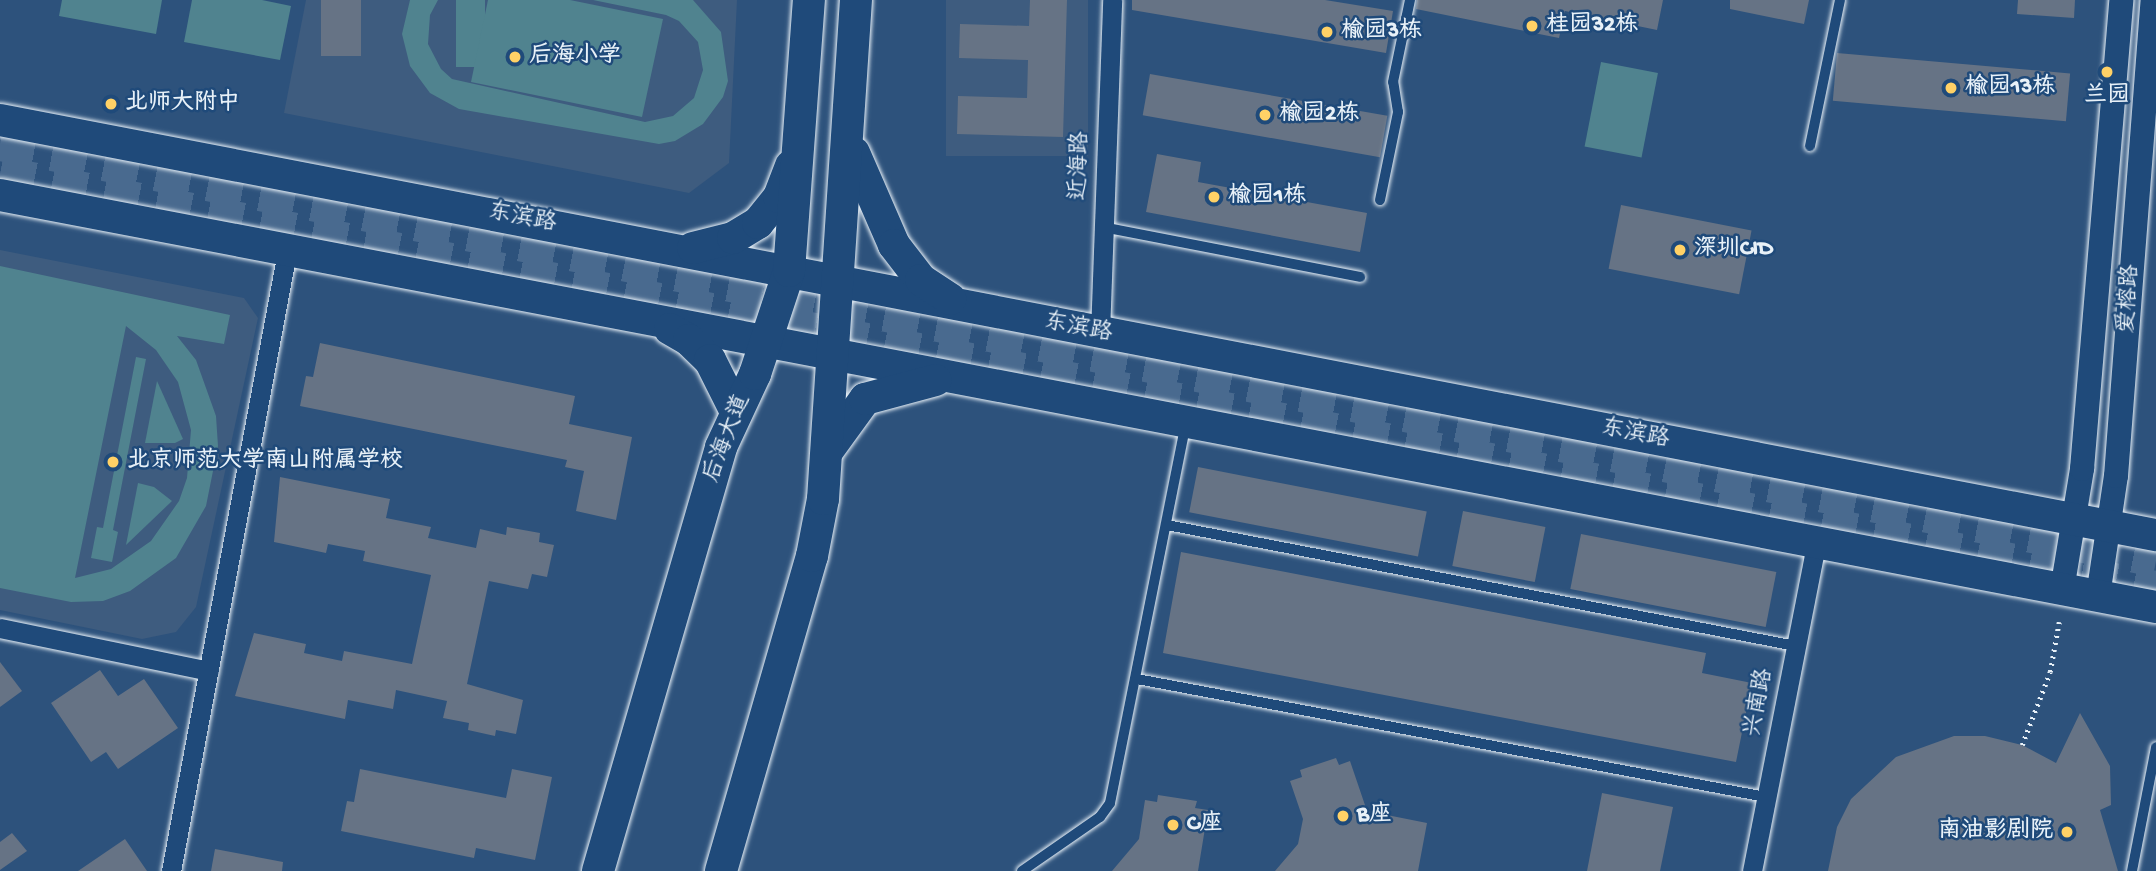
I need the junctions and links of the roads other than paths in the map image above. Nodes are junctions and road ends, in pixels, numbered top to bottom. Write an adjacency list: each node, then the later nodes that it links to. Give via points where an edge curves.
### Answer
1 (809, 0): 11 (main road, 后海大道)
2 (856, 0): 9 (main road)
3 (1112, 0): 14 (street, 近海路)
4 (1410, 0): 13 (lane, via 1393,82 1398,112)
5 (1840, 0): 10 (lane)
6 (2120, 0): 29 (street, 爱榕路)
7 (2153, 0): 31 (street, 爱榕路)
8 (0, 120): 15 (main road, 东滨路)
9 (849, 140): 19 (main road); 20 (main road, via 894,245 921,280)
10 (1810, 146)
11 (798, 148): 15 (main road, via 779,197 758,223 733,238); 17 (main road, 后海大道)
12 (0, 195): 16 (main road)
13 (1380, 200)
14 (1103, 227): 18 (lane); 22 (street, 近海路)
15 (688, 250): 17 (main road, 东滨路)
16 (288, 252): 21 (main road); 39 (street)
17 (789, 271): 19 (main road, 东滨路); 23 (main road, 后海大道)
18 (1360, 277)
19 (840, 281): 20 (main road, 东滨路); 24 (main road)
20 (963, 307): 22 (main road, 东滨路)
21 (658, 323): 23 (main road); 26 (main road, via 689,340 710,360)
22 (1100, 333): 29 (main road, 东滨路)
23 (764, 344): 24 (main road); 26 (main road, 后海大道, via 755,374)
24 (834, 357): 25 (main road); 28 (main road)
25 (948, 377): 27 (main road); 28 (main road, via 864,399)
26 (735, 410): 44 (main road, 后海大道)
27 (1186, 422): 30 (lane); 33 (main road)
28 (827, 452): 45 (main road, via 812,556)
29 (2076, 519): 31 (main road, 东滨路); 34 (street, 爱榕路)
30 (1167, 525): 38 (lane); 40 (lane)
31 (2111, 526): 32 (main road, 东滨路); 35 (street, 爱榕路)
32 (2156, 535)
33 (1816, 544): 34 (main road); 38 (street, 兴南路)
34 (2062, 590): 35 (main road)
35 (2098, 596): 36 (main road)
36 (2156, 607)
37 (0, 628): 39 (street)
38 (1796, 646): 42 (street, 兴南路)
39 (209, 671): 43 (street)
40 (1138, 679): 42 (lane); 46 (lane, via 1110,803 1100,817)
41 (2156, 747): 48 (lane)
42 (1766, 797): 47 (street, 兴南路)
43 (171, 871)
44 (598, 871)
45 (721, 871)
46 (1022, 871)
47 (1752, 871)
48 (2132, 871)

